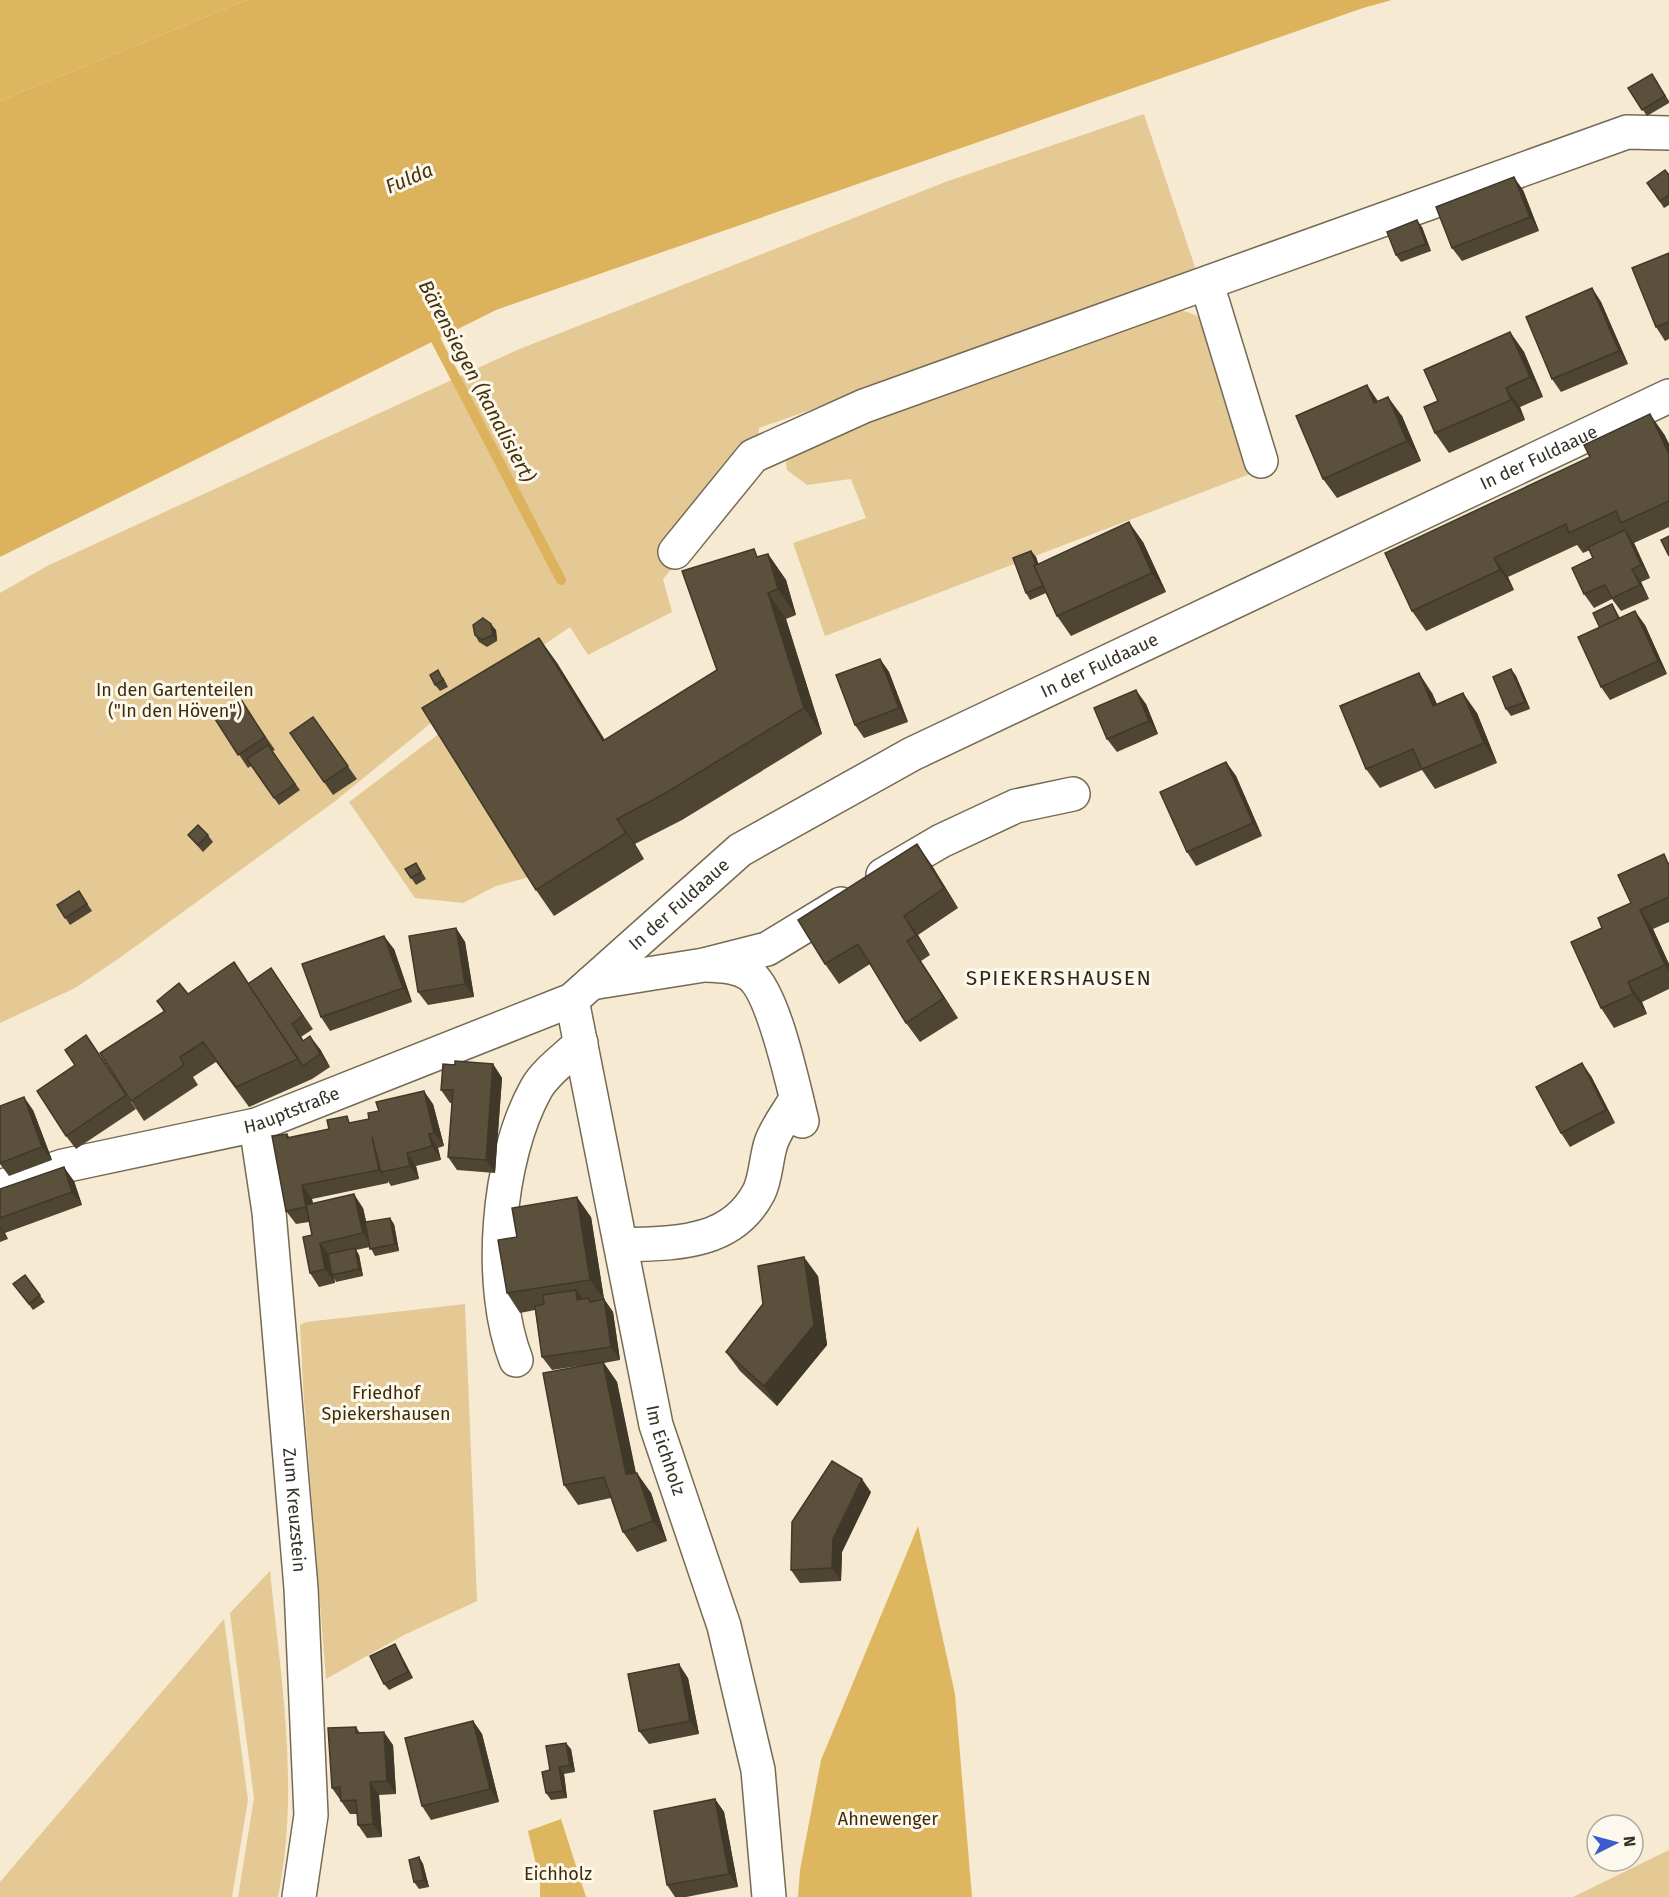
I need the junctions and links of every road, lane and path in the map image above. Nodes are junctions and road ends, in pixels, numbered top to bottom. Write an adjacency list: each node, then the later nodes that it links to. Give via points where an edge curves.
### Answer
1 (1669, 133): 2 (street, via 1627,132)
2 (1207, 284): 4 (street); 5 (street, via 864,406 753,456)
3 (1669, 396): 8 (street, In der Fuldaaue, via 912,754 740,850)
4 (1261, 461)
5 (675, 552)
6 (1073, 794): 7 (street, via 1016,806 941,841 767,949)
7 (704, 965): 8 (street); 12 (street, via 732,967 750,974 763,991 787,1055 800,1112 771,1141 760,1191 742,1215 715,1233 692,1242)
8 (582, 992): 9 (street, Im Eichholz); 10 (street, Hauptstraße)
9 (581, 1043): 12 (street, Im Eichholz); 13 (street, via 537,1087 503,1183 499,1271 509,1341)
10 (256, 1125): 11 (street, Hauptstraße, via 63,1166); 14 (street, Zum Kreuzstein, via 270,1224 301,1588 311,1815)
11 (0, 1187)
12 (621, 1245): 15 (street, Im Eichholz, via 656,1425 724,1626 758,1770)
13 (516, 1360)
14 (299, 1897)
15 (769, 1897)

